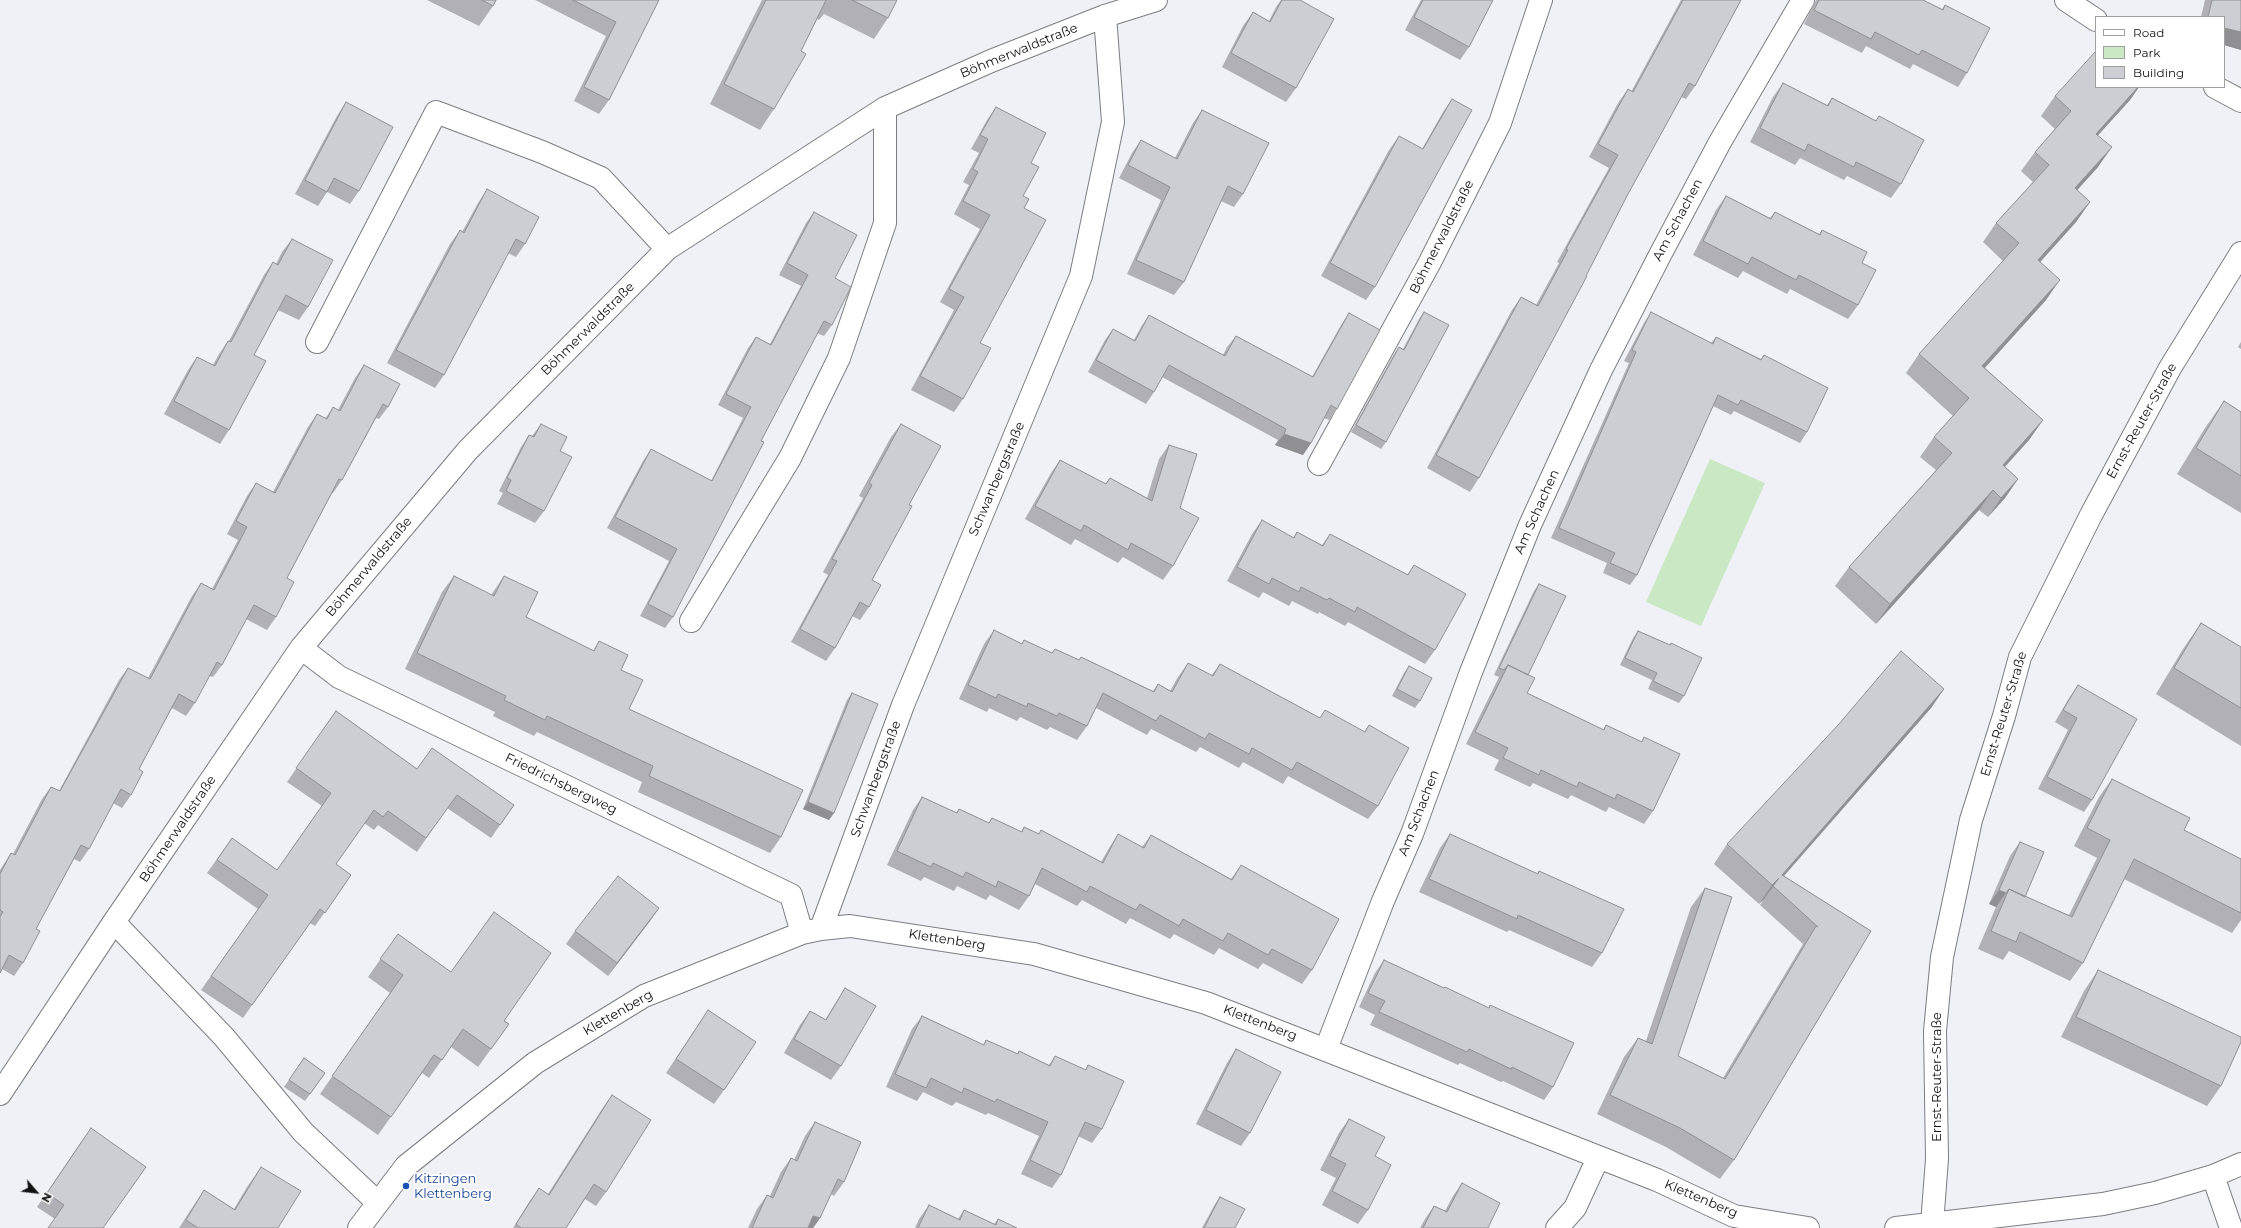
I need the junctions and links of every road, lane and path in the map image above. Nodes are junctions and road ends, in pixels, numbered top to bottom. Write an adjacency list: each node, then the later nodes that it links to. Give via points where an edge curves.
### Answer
1 (1156, 0): 5 (street, Böhmerwaldstraße)
2 (1541, 0): 13 (street, Böhmerwaldstraße, via 1500,123 1429,264)
3 (1803, 0): 18 (street, Am Schachen, via 1720,142 1660,255 1601,370 1536,511 1471,672 1412,834 1383,901)
4 (2066, 0): 6 (street)
5 (1105, 16): 9 (street, Böhmerwaldstraße, via 991,61); 17 (street, Schwanbergstraße, via 1113,122 1081,276)
6 (2095, 19)
7 (2217, 88): 8 (street)
8 (2241, 101)
9 (885, 108): 10 (street, Böhmerwaldstraße); 14 (street, via 885,223 839,358 790,458)
10 (667, 249): 12 (street, via 601,178 542,152 436,112); 15 (street, Böhmerwaldstraße, via 468,450)
11 (2241, 253): 25 (street, Ernst-Reuter-Straße, via 2170,368 2091,515 2020,657 1971,820 1942,957 1935,1031 1937,1159)
12 (318, 342)
13 (1319, 464)
14 (691, 621)
15 (301, 648): 16 (street, Böhmerwaldstraße); 17 (street, Friedrichsbergweg, via 339,677 791,895)
16 (114, 922): 19 (street, Böhmerwaldstraße); 23 (street, via 224,1037 303,1132)
17 (812, 931): 18 (street, Klettenberg, via 850,926 1034,954 1206,1003); 23 (street, Klettenberg, via 644,996 535,1063 406,1166)
18 (1326, 1049): 20 (street, Klettenberg)
19 (0, 1094)
20 (1598, 1158): 27 (street, via 1575,1208); 28 (street, Klettenberg, via 1657,1180 1734,1216)
21 (2241, 1164): 22 (street)
22 (2213, 1176): 24 (street, via 2155,1193); 30 (street)
23 (378, 1203): 26 (street, Klettenberg)
24 (2023, 1221): 25 (street)
25 (1932, 1224): 29 (street)
26 (359, 1228)
27 (1557, 1228)
28 (1808, 1228)
29 (1896, 1228)
30 (2231, 1228)

